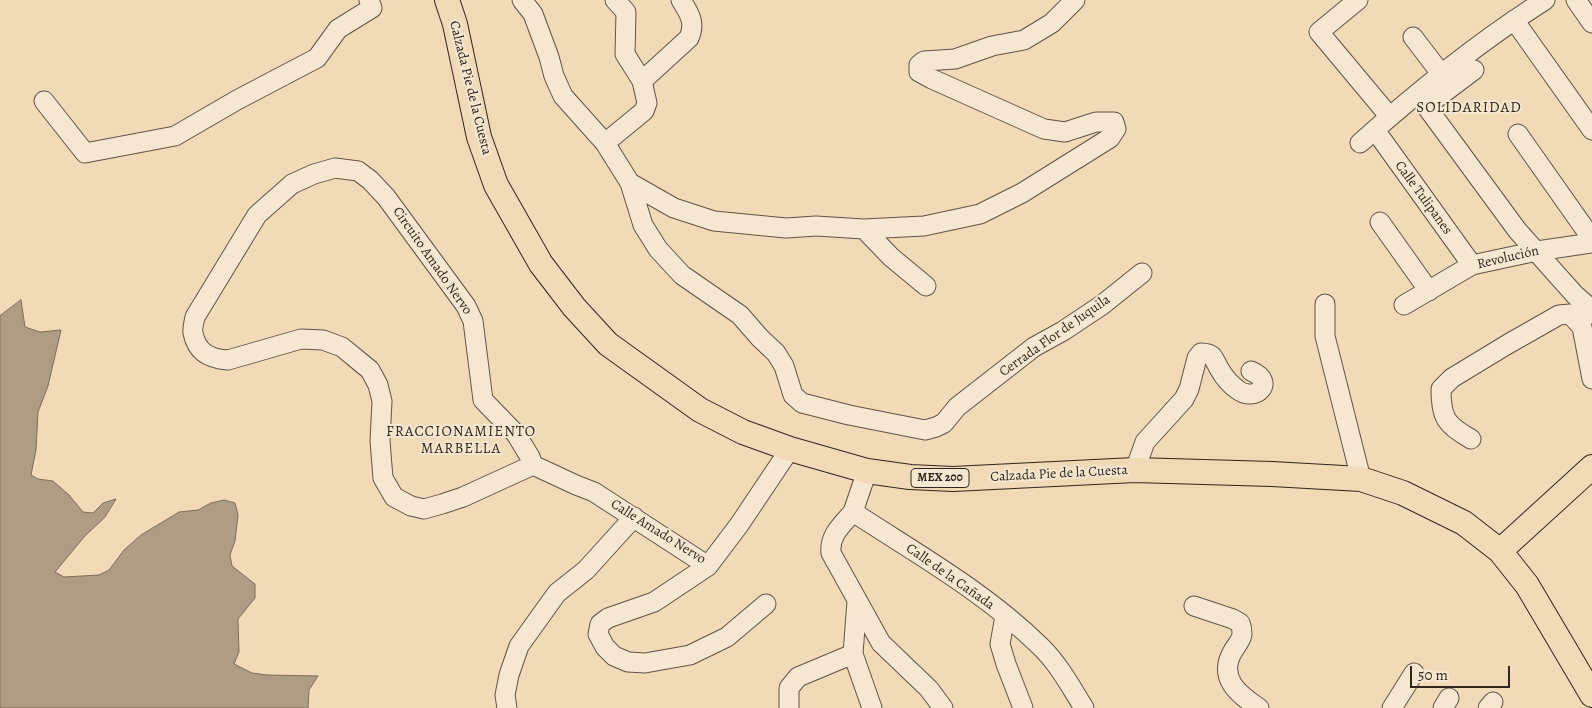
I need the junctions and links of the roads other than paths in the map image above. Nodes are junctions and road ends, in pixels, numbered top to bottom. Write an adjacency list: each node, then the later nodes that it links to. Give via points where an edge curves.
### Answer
1 (369, 0): 16 (street, via 372,8 338,29 316,58 175,136 85,153)
2 (448, 0): 39 (main road, Calzada Pie de la Cuesta / MEX 200, via 479,137 496,185 541,264 608,344 700,410 743,432)
3 (522, 0): 21 (street, via 533,14 563,96)
4 (615, 0): 15 (street, via 626,12 625,54)
5 (681, 0): 15 (street, via 694,28 690,38)
6 (1074, 0): 25 (street, via 1052,23 1024,40 992,46 955,59 924,61 919,65 919,72 1044,129 1065,132 1096,122 1114,122 1116,129 1110,138 1022,193 980,214 924,226)
7 (1358, 0): 17 (street, via 1319,32)
8 (1545, 0): 10 (street)
9 (1576, 0): 11 (street)
10 (1514, 20): 14 (street); 19 (street)
11 (1592, 23)
12 (1413, 37): 14 (street)
13 (1474, 70): 27 (street, via 1426,106 1517,230)
14 (1442, 75): 17 (street)
15 (642, 81): 21 (street, via 647,102 644,111)
16 (44, 101)
17 (1390, 117): 18 (street)
18 (1375, 130): 22 (street); 28 (street, Calle Tulipanes)
19 (1592, 130)
20 (1518, 134): 26 (street)
21 (605, 143): 23 (street)
22 (1360, 143)
23 (630, 183): 25 (street, via 674,208 714,221 786,228); 29 (street, Cerrada Flor de Juquila, via 643,225 658,249 682,275 740,315 776,353 784,366 793,395 802,403 924,430 944,423 957,407 1034,347 1079,321)
24 (1380, 222): 31 (street)
25 (864, 229): 30 (street)
26 (1592, 241): 27 (street, Revolución)
27 (1537, 251): 28 (street, Revolución); 32 (street)
28 (1472, 266): 31 (street, Revolución)
29 (1142, 273)
30 (926, 286)
31 (1429, 291): 34 (street, Revolución)
32 (1584, 295): 35 (street)
33 (1325, 304): 44 (street, via 1325,336)
34 (1404, 305)
35 (1592, 314)
36 (1251, 371): 42 (street, via 1263,379 1256,394 1239,391 1211,356 1201,353 1196,358 1184,398 1146,442)
37 (1592, 379): 38 (street, via 1582,327 1570,314 1559,315 1440,388 1444,418 1455,430)
38 (1471, 439)
39 (790, 449): 43 (main road, Calzada Pie de la Cuesta / MEX 200); 48 (street, Calle Amado Nervo, via 740,525)
40 (533, 465): 40 (street, Circuito Amado Nervo, via 442,504 424,509 411,506 394,496 383,478 380,441 382,401 378,384 370,370 342,347 323,340 301,339 228,360 206,356 192,332 195,317 257,215 292,184 314,174 335,168 358,171 370,180 466,306 474,321 483,400 516,434); 46 (street, Calle Amado Nervo, via 594,492)
41 (1592, 467): 47 (main road)
42 (1135, 470): 43 (main road, Calzada Pie de la Cuesta / MEX 200, via 953,479); 44 (main road, Calzada Pie de la Cuesta / MEX 200)
43 (867, 471): 45 (street)
44 (1361, 479): 47 (main road, Calzada Pie de la Cuesta / MEX 200, via 1403,492 1464,523)
45 (853, 512): 49 (street, via 833,536 830,545 831,553); 52 (street, Calle de la Cañada, via 965,584)
46 (634, 517): 48 (street, Calle Amado Nervo); 57 (street, via 586,570 557,593 519,646 505,695)
47 (1500, 551): 55 (main road, Calzada Pie de la Cuesta / MEX 200, via 1527,585)
48 (708, 566): 50 (street, via 654,602 608,618 600,624 598,634 605,647 614,656 628,662 645,663 690,655 727,637)
49 (857, 601): 53 (street); 60 (street, via 881,643 929,689)
50 (766, 604)
51 (1194, 606): 62 (street, via 1240,623 1242,639 1232,654 1228,670 1230,683 1240,696)
52 (1005, 616): 56 (street, via 1000,644); 61 (street, Calle de la Cañada, via 1041,646)
53 (853, 654): 58 (street, via 798,677 789,688); 59 (street)
54 (1414, 674): 63 (street)
55 (1592, 695)
56 (1020, 707)
57 (507, 708)
58 (789, 708)
59 (872, 708)
60 (943, 708)
61 (1084, 708)
62 (1259, 708)
63 (1392, 708)

